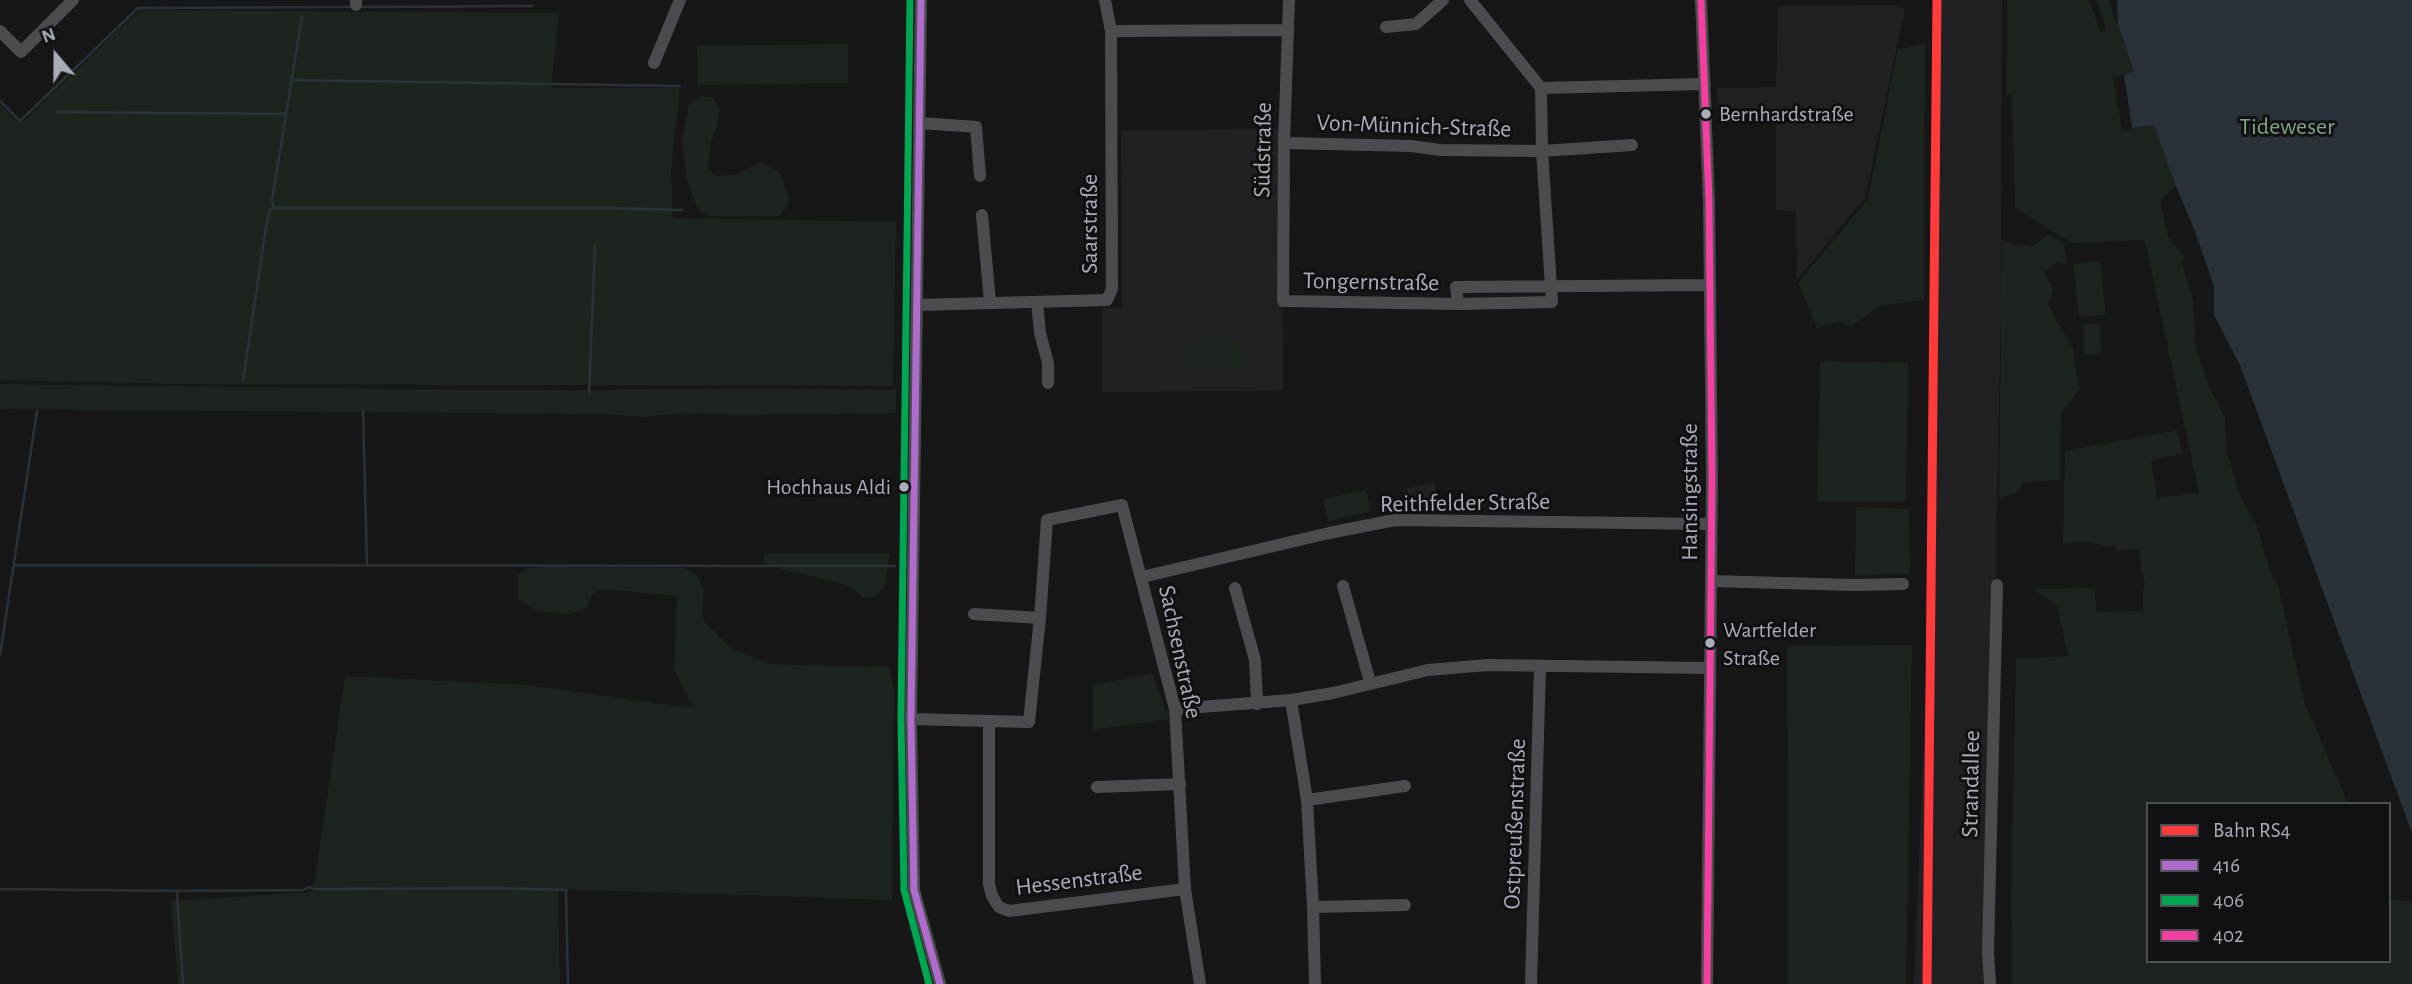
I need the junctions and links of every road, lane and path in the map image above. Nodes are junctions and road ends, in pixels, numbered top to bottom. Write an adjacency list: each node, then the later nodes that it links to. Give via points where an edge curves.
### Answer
1 (73, 0): 12 (street, via 21,52)
2 (680, 0): 13 (street)
3 (921, 0): 16 (street)
4 (1105, 0): 11 (street, Saarstraße)
5 (1289, 0): 10 (street, Südstraße)
6 (1443, 0): 9 (street, via 1416,24)
7 (1470, 0): 15 (street)
8 (1701, 0): 14 (street, Hansingstraße)
9 (1387, 27)
10 (1287, 30): 11 (street); 17 (street, Südstraße)
11 (1111, 31): 26 (street, Saarstraße, via 1112,289 1107,300)
12 (0, 32)
13 (654, 63)
14 (1705, 84): 15 (street); 22 (street, Hansingstraße)
15 (1541, 88): 19 (street)
16 (921, 123): 20 (street, via 976,127); 27 (street)
17 (1284, 143): 19 (street, Von-Münnich-Straße); 24 (street, Südstraße)
18 (1632, 145): 19 (street, Von-Münnich-Straße)
19 (1542, 151): 23 (street)
20 (980, 176)
21 (982, 215): 25 (street)
22 (1709, 285): 23 (street, Tongernstraße); 29 (street, Hansingstraße)
23 (1550, 286): 24 (street, Tongernstraße, via 1456,287 1458,304)
24 (1283, 301)
25 (990, 302): 26 (street, Saarstraße); 27 (street, Saarstraße)
26 (1037, 302): 28 (street)
27 (917, 304): 44 (street)
28 (1048, 383)
29 (1711, 524): 30 (street, Reithfelder Straße, via 1395,520); 31 (street, Hansingstraße)
30 (1142, 577): 37 (street, Sachsenstraße, via 1122,505 1047,520); 43 (street, Sachsenstraße)
31 (1711, 581): 32 (street); 39 (street, Hansingstraße)
32 (1903, 584)
33 (1997, 585): 58 (street, Strandallee)
34 (1343, 586): 40 (street)
35 (1235, 588): 42 (street, via 1255,660)
36 (974, 614): 37 (street)
37 (1040, 618): 45 (street, Sachsenstraße, via 1029,722)
38 (1540, 666): 39 (street); 40 (street, via 1428,670); 56 (street, Ostpreußenstraße)
39 (1709, 668): 57 (street, Hansingstraße)
40 (1370, 682): 41 (street)
41 (1291, 700): 42 (street); 49 (street)
42 (1257, 704): 43 (street)
43 (1175, 709): 46 (street, Sachsenstraße)
44 (911, 719): 45 (street, Sachsenstraße); 53 (street, via 914,890)
45 (989, 722): 50 (street, Hessenstraße, via 989,884 999,907 1009,911)
46 (1180, 784): 48 (street); 50 (street, Sachsenstraße)
47 (1405, 786): 49 (street)
48 (1097, 787)
49 (1307, 800): 52 (street)
50 (1185, 888): 54 (street, Sachsenstraße)
51 (1405, 905): 52 (street)
52 (1314, 906): 55 (street)
53 (940, 984)
54 (1200, 984)
55 (1315, 984)
56 (1531, 984)
57 (1707, 984)
58 (1990, 984)

